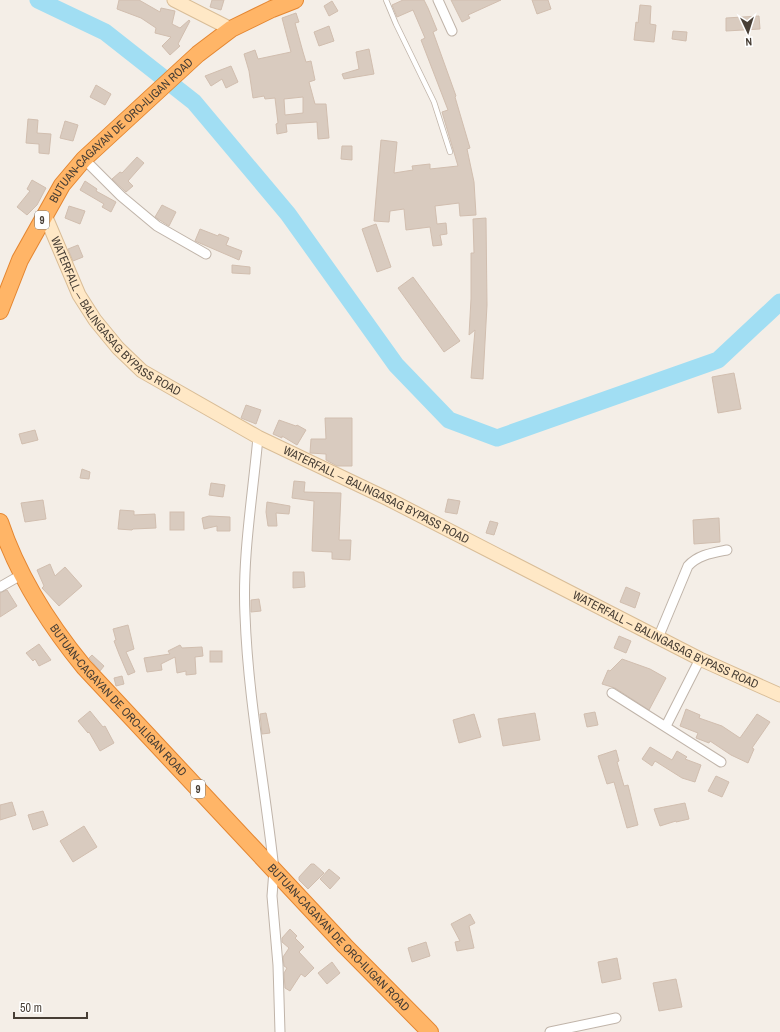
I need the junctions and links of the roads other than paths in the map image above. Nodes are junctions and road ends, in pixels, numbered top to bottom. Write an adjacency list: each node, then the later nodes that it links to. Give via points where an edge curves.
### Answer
1 (174, 0): 5 (main road)
2 (296, 0): 5 (highway, BUTUAN-CAGAYAN DE ORO-ILIGAN ROAD / 9)
3 (386, 0): 7 (lane, via 434,102)
4 (438, 0): 6 (street)
5 (231, 29): 8 (highway, BUTUAN-CAGAYAN DE ORO-ILIGAN ROAD / 9, via 198,54)
6 (452, 31)
7 (450, 152)
8 (84, 159): 9 (highway, BUTUAN-CAGAYAN DE ORO-ILIGAN ROAD / 9, via 62,185); 10 (street, via 121,196 157,226)
9 (45, 215): 11 (highway, BUTUAN-CAGAYAN DE ORO-ILIGAN ROAD / 9, via 20,260); 12 (main road, WATERFALL ‒ BALINGASAG BYPASS ROAD, via 79,295 118,348 142,371)
10 (206, 254)
11 (0, 311)
12 (258, 437): 17 (main road, WATERFALL ‒ BALINGASAG BYPASS ROAD, via 388,499); 23 (street, via 244,581 244,614)
13 (0, 522): 15 (highway, BUTUAN-CAGAYAN DE ORO-ILIGAN ROAD / 9)
14 (727, 550): 17 (street, via 704,555 688,566)
15 (21, 575): 16 (street); 23 (highway, BUTUAN-CAGAYAN DE ORO-ILIGAN ROAD / 9, via 60,638 84,667)
16 (0, 587)
17 (658, 638): 18 (main road, WATERFALL ‒ BALINGASAG BYPASS ROAD)
18 (700, 659): 20 (main road, WATERFALL ‒ BALINGASAG BYPASS ROAD); 21 (street)
19 (612, 693): 21 (street)
20 (780, 695)
21 (666, 726): 22 (street)
22 (721, 762)
23 (274, 870): 25 (street, via 272,896); 26 (highway, BUTUAN-CAGAYAN DE ORO-ILIGAN ROAD / 9)
24 (616, 1018): 27 (street)
25 (280, 1032)
26 (430, 1032)
27 (550, 1032)

